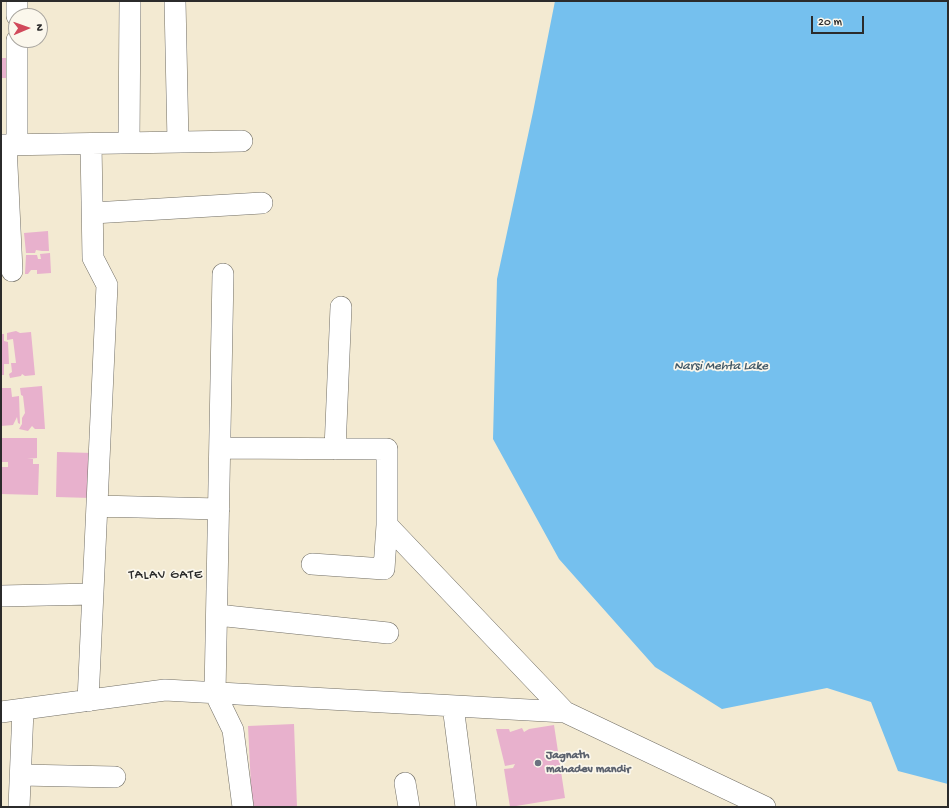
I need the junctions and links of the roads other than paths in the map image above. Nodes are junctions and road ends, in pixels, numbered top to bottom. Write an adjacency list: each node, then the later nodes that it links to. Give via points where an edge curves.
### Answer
1 (130, 1): 6 (street)
2 (175, 1): 5 (street)
3 (16, 48): 8 (street)
4 (242, 141): 5 (street)
5 (178, 142): 6 (street)
6 (129, 143): 7 (street)
7 (92, 144): 8 (street); 10 (street)
8 (8, 145): 11 (street)
9 (262, 203): 10 (street)
10 (93, 213): 16 (street, via 93,258 107,286)
11 (12, 271)
12 (223, 274): 14 (street)
13 (341, 307): 15 (street)
14 (220, 448): 15 (street); 17 (street)
15 (335, 449): 18 (street, via 387,450)
16 (97, 506): 17 (street); 20 (street)
17 (219, 509): 22 (street)
18 (387, 525): 19 (street, via 384,569); 29 (street)
19 (312, 564)
20 (93, 594): 21 (street); 25 (street)
21 (1, 596)
22 (218, 615): 23 (street); 24 (street)
23 (388, 633)
24 (216, 693): 25 (street, via 165,690); 26 (street); 34 (street, via 233,730)
25 (88, 701): 27 (street)
26 (453, 706): 29 (street); 36 (street)
27 (23, 710): 28 (street); 30 (street)
28 (1, 712)
29 (565, 712): 37 (street)
30 (20, 775): 31 (street); 33 (street)
31 (115, 777)
32 (405, 782): 35 (street)
33 (19, 807)
34 (243, 807)
35 (409, 807)
36 (466, 807)
37 (765, 807)

